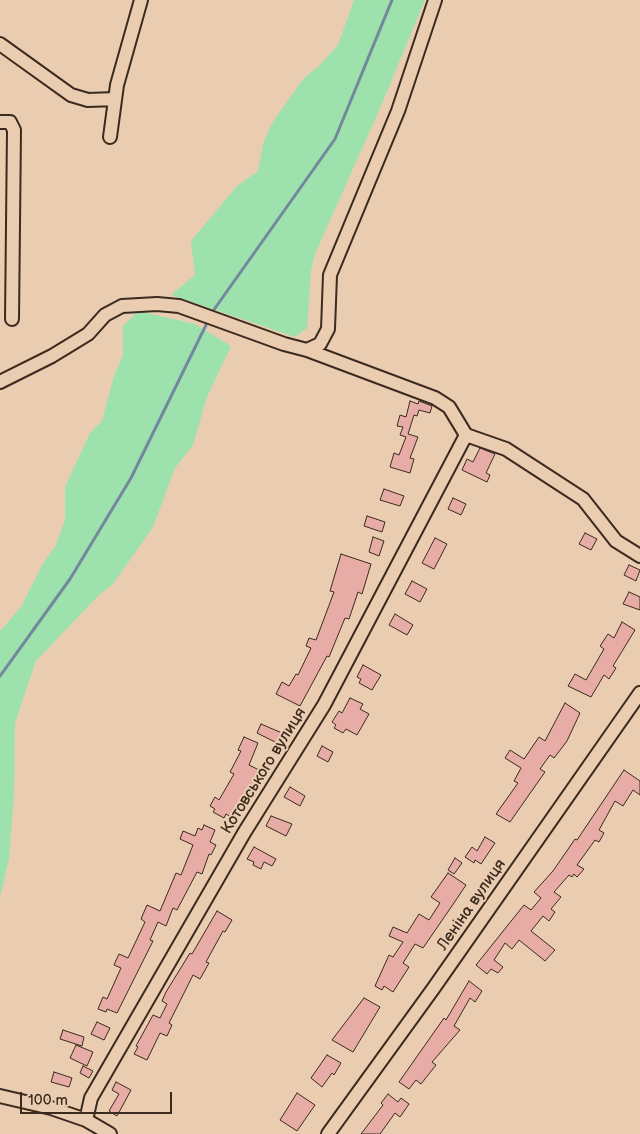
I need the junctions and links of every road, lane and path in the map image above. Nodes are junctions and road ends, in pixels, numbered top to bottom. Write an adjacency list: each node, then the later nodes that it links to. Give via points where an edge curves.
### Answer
1 (141, 0): 4 (street)
2 (434, 0): 8 (street, via 398,111 330,275 328,329 320,344)
3 (0, 44): 4 (street, via 71,96 88,100)
4 (115, 99): 6 (street)
5 (0, 122): 7 (street, via 10,122 14,130)
6 (110, 137)
7 (12, 319)
8 (307, 350): 9 (street, via 179,306 122,306 105,315 88,334); 10 (street, via 435,398 449,407)
9 (0, 382)
10 (466, 435): 11 (street, via 506,449 583,499 616,541); 14 (street, Котовського вулиця, via 324,705 244,833 96,1089)
11 (640, 556)
12 (640, 693): 16 (street, Леніна вулиця)
13 (0, 1096): 14 (street)
14 (86, 1120): 15 (street)
15 (110, 1134)
16 (328, 1134)

